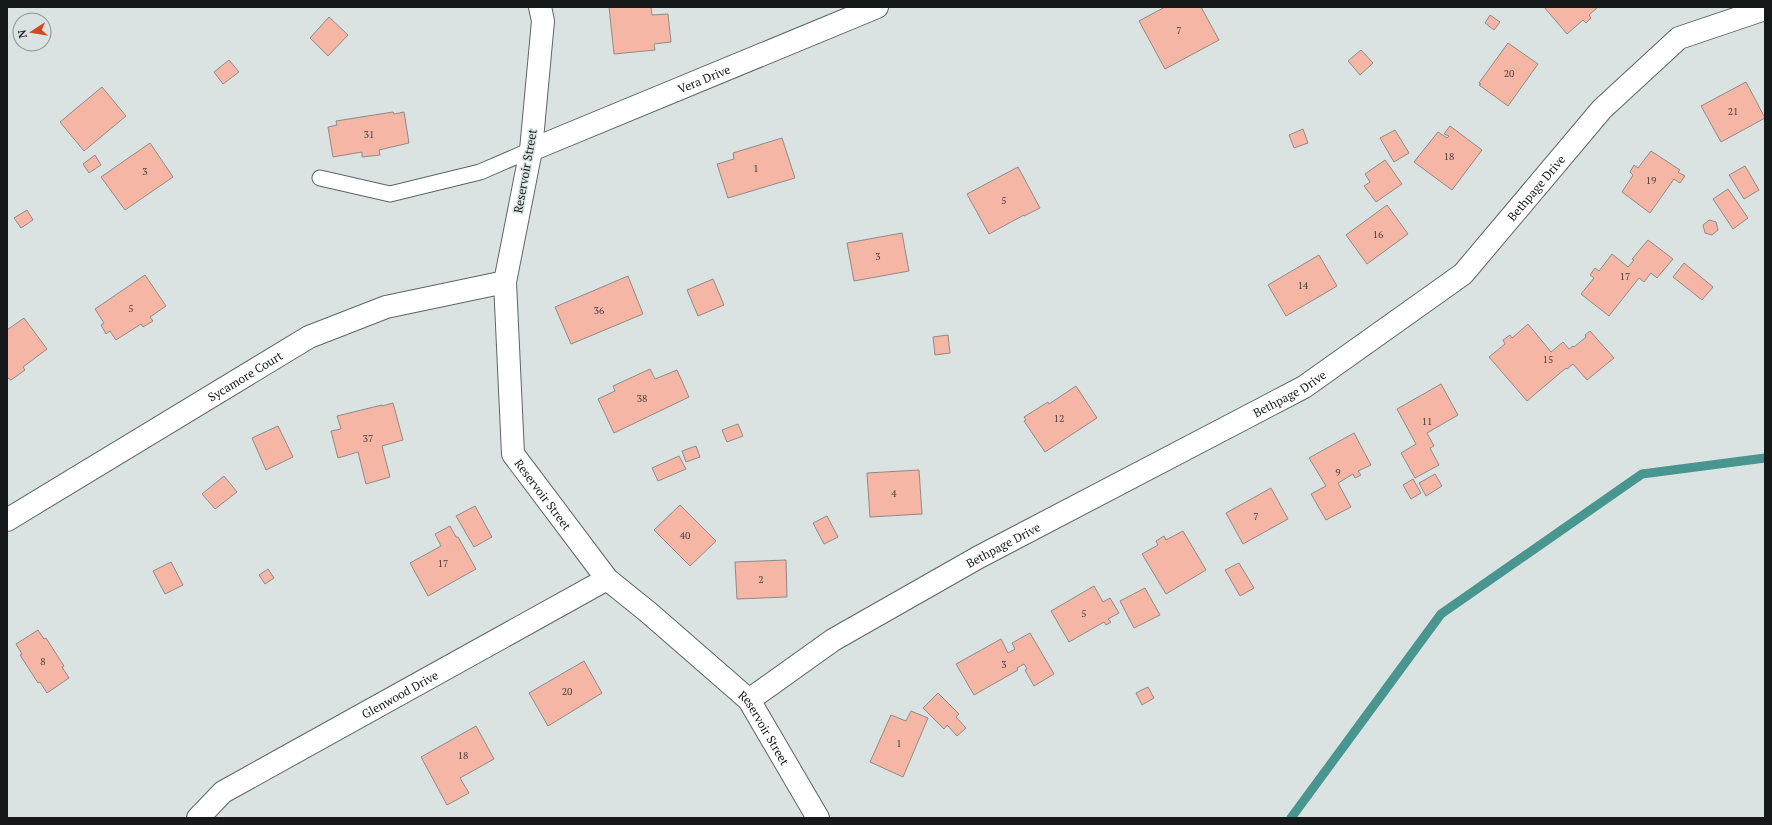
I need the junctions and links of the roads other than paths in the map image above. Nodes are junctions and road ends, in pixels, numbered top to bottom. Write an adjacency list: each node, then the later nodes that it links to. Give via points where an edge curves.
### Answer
1 (540, 7): 4 (street, Reservoir Street, via 543,21)
2 (877, 7): 4 (street, Vera Drive)
3 (1765, 9): 9 (street, Bethpage Drive, via 1679,38 1602,109 1463,274 1304,387 979,557 833,640)
4 (531, 150): 5 (lane, via 480,172 390,194); 6 (street, Reservoir Street)
5 (320, 178)
6 (505, 282): 7 (street, Sycamore Court, via 386,307 309,337); 8 (street, Reservoir Street, via 513,454)
7 (7, 520)
8 (607, 579): 9 (street, Reservoir Street); 10 (street, Glenwood Drive, via 223,792)
9 (749, 700): 11 (street, Reservoir Street)
10 (198, 818)
11 (818, 818)

